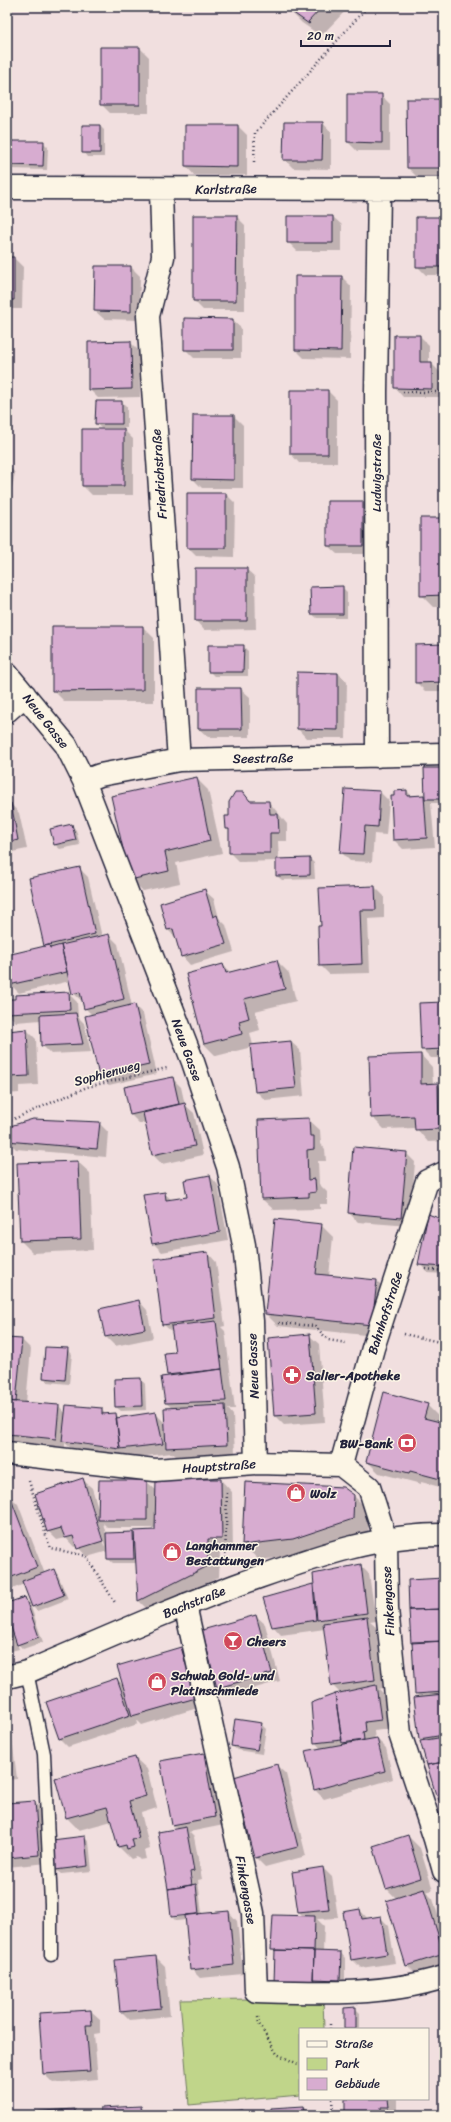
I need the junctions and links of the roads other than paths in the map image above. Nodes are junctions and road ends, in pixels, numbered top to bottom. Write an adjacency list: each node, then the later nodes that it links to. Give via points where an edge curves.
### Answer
1 (7, 188): 3 (street, Karlstraße)
2 (444, 189): 4 (street, Karlstraße)
3 (161, 190): 4 (street, Karlstraße); 10 (street, Friedrichstraße, via 163,257 148,316)
4 (379, 190): 9 (street, Ludwigstraße, via 376,392)
5 (7, 674): 6 (street, Neue Gasse)
6 (25, 694): 7 (street); 11 (street, Neue Gasse, via 66,745)
7 (7, 711)
8 (444, 754): 9 (street, Seestraße)
9 (377, 756): 10 (street, Seestraße)
10 (179, 760): 11 (street, Seestraße, via 100,775)
11 (84, 781): 14 (street, Neue Gasse, via 193,1062 228,1167 244,1245 252,1321)
12 (444, 1173): 15 (street, Bahnhofstraße, via 427,1181 373,1348)
13 (7, 1452): 14 (street, Hauptstraße, via 155,1470)
14 (256, 1463): 15 (street, Hauptstraße)
15 (341, 1465): 17 (street, via 369,1487)
16 (444, 1535): 17 (street, Bachstraße)
17 (386, 1540): 18 (street, Bachstraße, via 308,1559); 20 (street, Finkengasse, via 387,1609 400,1734)
18 (185, 1605): 19 (street, Bachstraße); 22 (street, Finkengasse, via 253,1913 256,1991 329,1993 417,1986)
19 (17, 1675): 21 (lane, via 44,1754)
20 (444, 1871)
21 (51, 1955)
22 (444, 1977)

